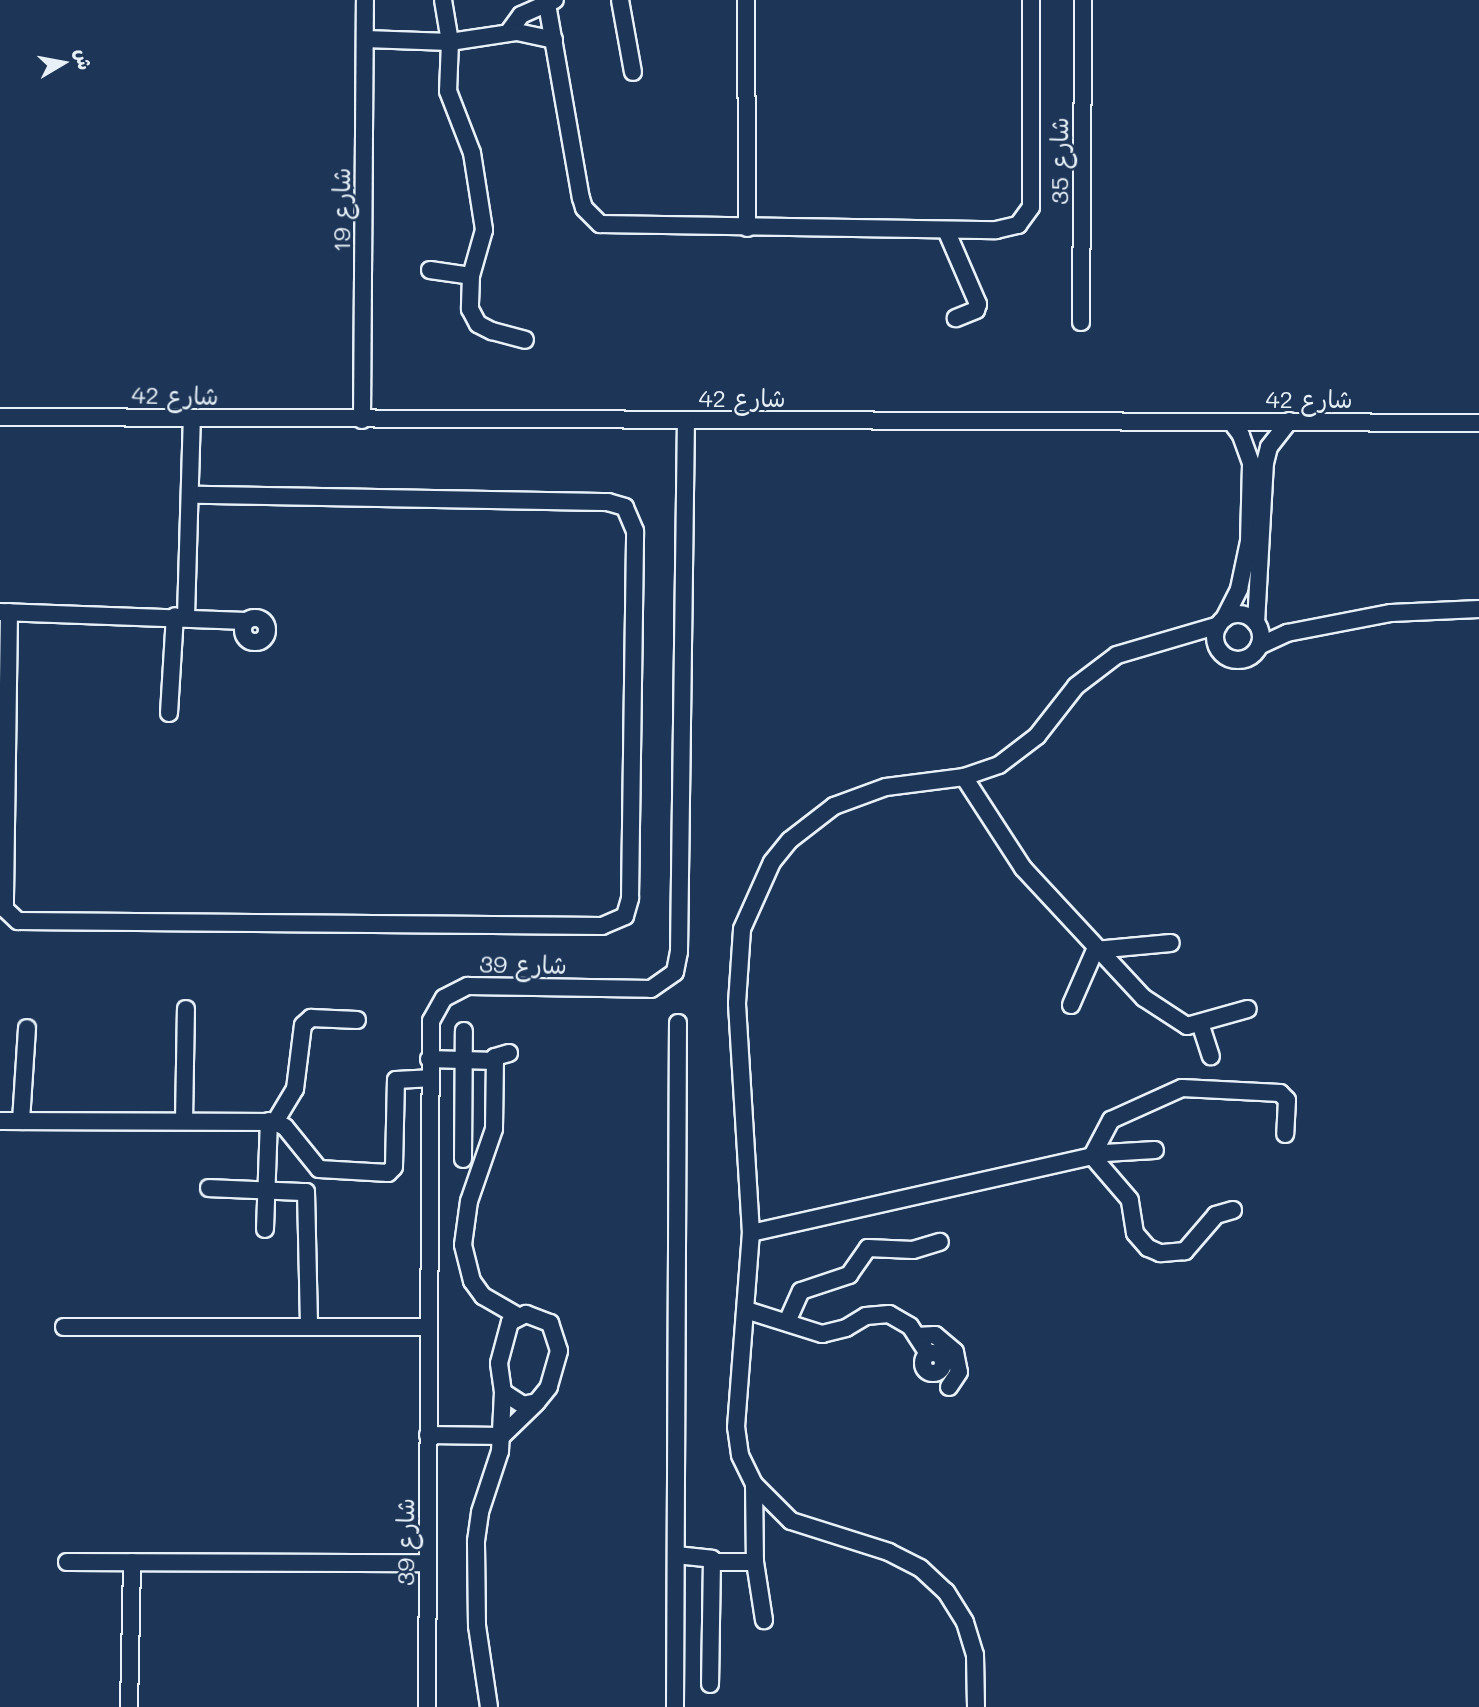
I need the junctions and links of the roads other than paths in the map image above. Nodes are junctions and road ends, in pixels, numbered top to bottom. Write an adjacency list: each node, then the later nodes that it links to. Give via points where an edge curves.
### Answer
1 (365, 0): 10 (street, شارع 19)
2 (443, 0): 12 (street)
3 (620, 0): 13 (street)
4 (746, 0): 14 (street)
5 (1031, 0): 15 (street, via 1031,207 1026,218 1007,230)
6 (1083, 0): 19 (street, شارع 35)
7 (551, 2): 8 (street); 11 (street)
8 (517, 7): 9 (street)
9 (508, 33): 11 (street); 12 (street)
10 (365, 38): 12 (street); 23 (street, شارع 19)
11 (554, 40): 14 (street, via 581,198 591,217 610,228)
12 (450, 42): 17 (street, via 448,90 472,153 484,230)
13 (633, 72)
14 (747, 228): 15 (street)
15 (946, 230): 18 (street, via 978,304 976,310)
16 (430, 270): 17 (street)
17 (471, 276): 20 (street, via 470,309 475,320 505,338)
18 (956, 318)
19 (1081, 322)
20 (525, 340)
21 (2, 416): 22 (street, شارع 42)
22 (192, 418): 23 (street, شارع 42); 28 (street)
23 (362, 420): 24 (street, شارع 42)
24 (685, 420): 26 (street, شارع 42); 52 (street, شارع 39, via 679,952 675,972 651,989 468,986 456,990 436,1008 431,1020)
25 (1289, 421): 26 (street, شارع 42); 27 (street, شارع 42); 34 (street, via 1277,433 1265,463)
26 (1232, 423): 33 (street, via 1245,442 1251,463 1250,533 1244,574)
27 (1479, 423)
28 (190, 495): 30 (street, via 608,502 625,507 635,531 630,898 625,915 602,926 18,921 5,909); 31 (street)
29 (1479, 609): 35 (street, via 1391,613)
30 (5, 612): 31 (street)
31 (180, 616): 32 (street); 39 (street)
32 (246, 621)
33 (1222, 622): 34 (street, via 1245,615); 36 (street); 37 (street)
34 (1258, 626): 35 (street); 38 (street)
35 (1287, 633): 38 (street)
36 (1186, 636): 37 (street); 40 (street, via 1140,645 1117,655 1076,686 1020,752)
37 (1217, 645): 38 (street, via 1234,659 1249,657)
38 (1259, 646)
39 (170, 713)
40 (964, 777): 42 (street, via 1023,868); 67 (street, via 886,787 834,806 790,840 754,894 736,966)
41 (1171, 943): 42 (street)
42 (1095, 950): 43 (street); 48 (street, via 1144,998 1183,1024)
43 (1071, 1005)
44 (186, 1009): 57 (street)
45 (1248, 1009): 48 (street)
46 (357, 1020): 58 (street, via 311,1018 303,1025 295,1089)
47 (678, 1023): 81 (street)
48 (1200, 1023): 51 (street)
49 (27, 1028): 56 (street)
50 (464, 1031): 53 (street)
51 (1211, 1056)
52 (429, 1059): 53 (street); 54 (street, شارع 39)
53 (463, 1060): 62 (street); 70 (street, via 502,1057 494,1129 464,1223 465,1264 483,1296)
54 (429, 1079): 58 (street, via 396,1080 394,1167 388,1173 319,1169 285,1127); 74 (street, شارع 39)
55 (0, 1121): 56 (street)
56 (21, 1121): 57 (street)
57 (184, 1121): 58 (street)
58 (272, 1121): 64 (street)
59 (1285, 1135): 61 (street, via 1287,1100 1283,1094 1182,1088 1116,1115)
60 (1155, 1150): 61 (street)
61 (1092, 1156): 65 (street, via 1130,1200 1140,1242 1160,1253 1185,1251 1216,1215); 67 (street)
62 (463, 1159)
63 (209, 1188): 64 (street)
64 (267, 1188): 66 (street); 73 (street, via 302,1189 309,1196)
65 (1234, 1210)
66 (265, 1229)
67 (751, 1233): 69 (street)
68 (940, 1242): 71 (street, via 913,1250 868,1248 842,1280 802,1291)
69 (746, 1310): 71 (street); 80 (street, via 736,1427 740,1455)
70 (517, 1316): 76 (street, via 506,1330 500,1352); 77 (street, via 543,1318 554,1328 558,1342 555,1376)
71 (787, 1322): 75 (street, via 822,1334 846,1328 866,1316 890,1314)
72 (64, 1326): 73 (street)
73 (309, 1327): 74 (street)
74 (429, 1327): 78 (street, شارع 39)
75 (917, 1335): 75 (street, via 928,1354 924,1368 939,1371 950,1389 959,1372 955,1352 935,1335)
76 (503, 1392): 77 (street, via 516,1403); 79 (street)
77 (537, 1402): 79 (street)
78 (428, 1435): 79 (street); 86 (street, شارع 39)
79 (502, 1436): 91 (street, via 477,1526 477,1626)
80 (754, 1484): 85 (street); 93 (street, via 791,1521 889,1552 920,1568 946,1592 965,1622 975,1655)
81 (676, 1555): 84 (street, via 711,1558); 92 (street)
82 (67, 1562): 83 (street)
83 (132, 1562): 86 (street); 89 (street)
84 (713, 1562): 85 (street); 88 (street)
85 (755, 1562): 87 (street)
86 (428, 1563): 90 (street, شارع 39)
87 (764, 1620)
88 (710, 1684)
89 (129, 1707)
90 (427, 1707)
91 (489, 1707)
92 (675, 1707)
93 (976, 1707)

